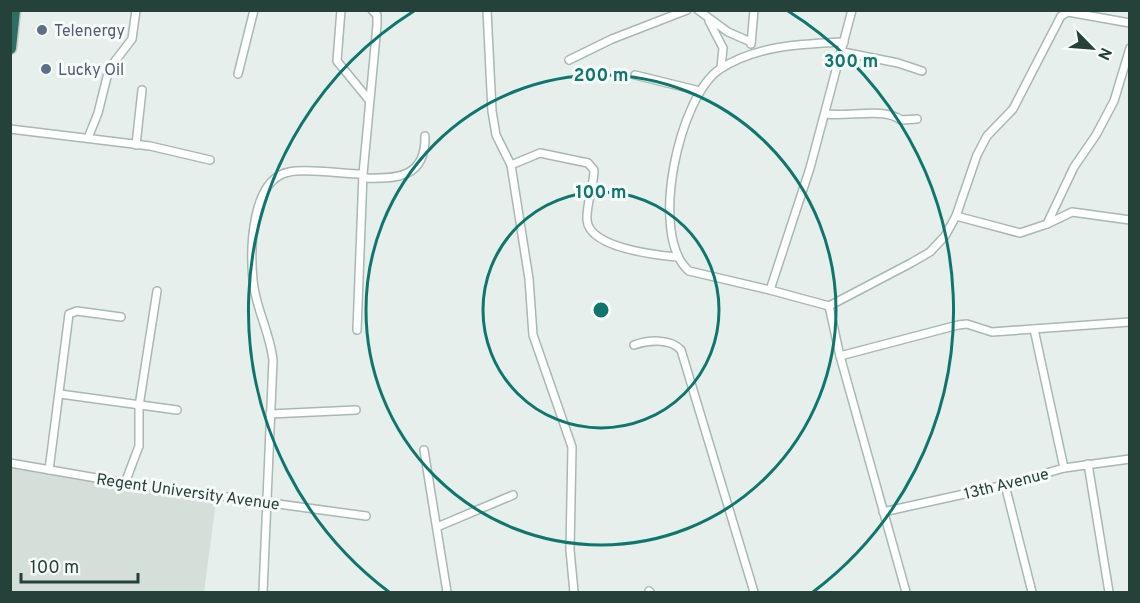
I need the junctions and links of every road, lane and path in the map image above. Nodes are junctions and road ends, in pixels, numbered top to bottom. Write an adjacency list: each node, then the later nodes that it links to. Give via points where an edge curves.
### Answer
1 (14, 10): 13 (highway)
2 (136, 10): 32 (street, via 132,39 109,69)
3 (254, 10): 23 (street)
4 (341, 10): 27 (street, via 337,61)
5 (372, 10): 27 (street, via 377,25)
6 (488, 10): 35 (street, via 492,111 496,135)
7 (687, 10): 20 (street)
8 (698, 10): 11 (street)
9 (754, 10): 14 (street)
10 (852, 10): 15 (street)
11 (708, 19): 14 (street); 21 (street, via 723,48)
12 (1130, 23): 37 (street, via 1068,12 1061,15 1013,110 987,136 977,155)
13 (11, 31): 16 (highway)
14 (751, 42): 18 (street)
15 (844, 42): 18 (street); 19 (street)
16 (10, 48)
17 (1130, 48): 39 (street, via 1109,110 1074,167)
18 (752, 52): 21 (street)
19 (843, 52): 22 (street); 28 (street)
20 (569, 60)
21 (722, 68): 26 (street)
22 (922, 71)
23 (238, 74)
24 (635, 75): 26 (street)
25 (142, 90): 33 (street)
26 (700, 91): 40 (street, via 677,151 669,188 669,225)
27 (369, 100): 36 (street)
28 (826, 114): 29 (street, via 845,117 885,112 901,120); 41 (street)
29 (917, 119)
30 (10, 129): 32 (street)
31 (425, 136): 36 (street, via 423,155 415,169 397,176)
32 (88, 138): 33 (street)
33 (136, 145): 34 (street)
34 (210, 160)
35 (511, 165): 40 (street, via 540,153 588,163 594,170 587,220 595,234 621,247); 70 (street, via 529,279 533,335 572,447 570,550)
36 (363, 176): 47 (street); 54 (street, via 289,172 272,180 263,192 255,219 253,280 271,338)
37 (956, 216): 39 (street, via 1020,233); 43 (street, via 930,252)
38 (1130, 220): 39 (street, via 1072,212)
39 (1047, 224)
40 (677, 257): 41 (street, via 689,271)
41 (770, 290): 43 (street)
42 (157, 291): 51 (street)
43 (829, 306): 49 (street)
44 (121, 317): 50 (street, via 70,312)
45 (1130, 322): 46 (street)
46 (1034, 329): 49 (street, via 992,332 958,324); 59 (street)
47 (357, 330)
48 (634, 345): 71 (street, via 668,342 681,350)
49 (840, 356): 65 (street)
50 (60, 394): 51 (street); 60 (street)
51 (139, 406): 52 (street); 61 (street, via 137,455)
52 (177, 410)
53 (356, 410): 54 (street)
54 (270, 414): 64 (street)
55 (424, 450): 67 (street)
56 (1130, 459): 58 (street, 13th Avenue)
57 (10, 463): 60 (street, Regent University Avenue)
58 (1088, 464): 59 (street, 13th Avenue); 74 (street)
59 (1064, 468): 62 (street, 13th Avenue)
60 (49, 470): 61 (street, Regent University Avenue)
61 (125, 483): 64 (street, Regent University Avenue)
62 (1005, 485): 65 (street, 13th Avenue); 73 (street)
63 (513, 495): 67 (street)
64 (268, 503): 66 (street, Regent University Avenue); 68 (street)
65 (883, 512): 72 (street)
66 (366, 516)
67 (437, 527): 69 (street)
68 (263, 592)
69 (447, 592)
70 (574, 592)
71 (754, 592)
72 (906, 592)
73 (1032, 592)
74 (1109, 592)

